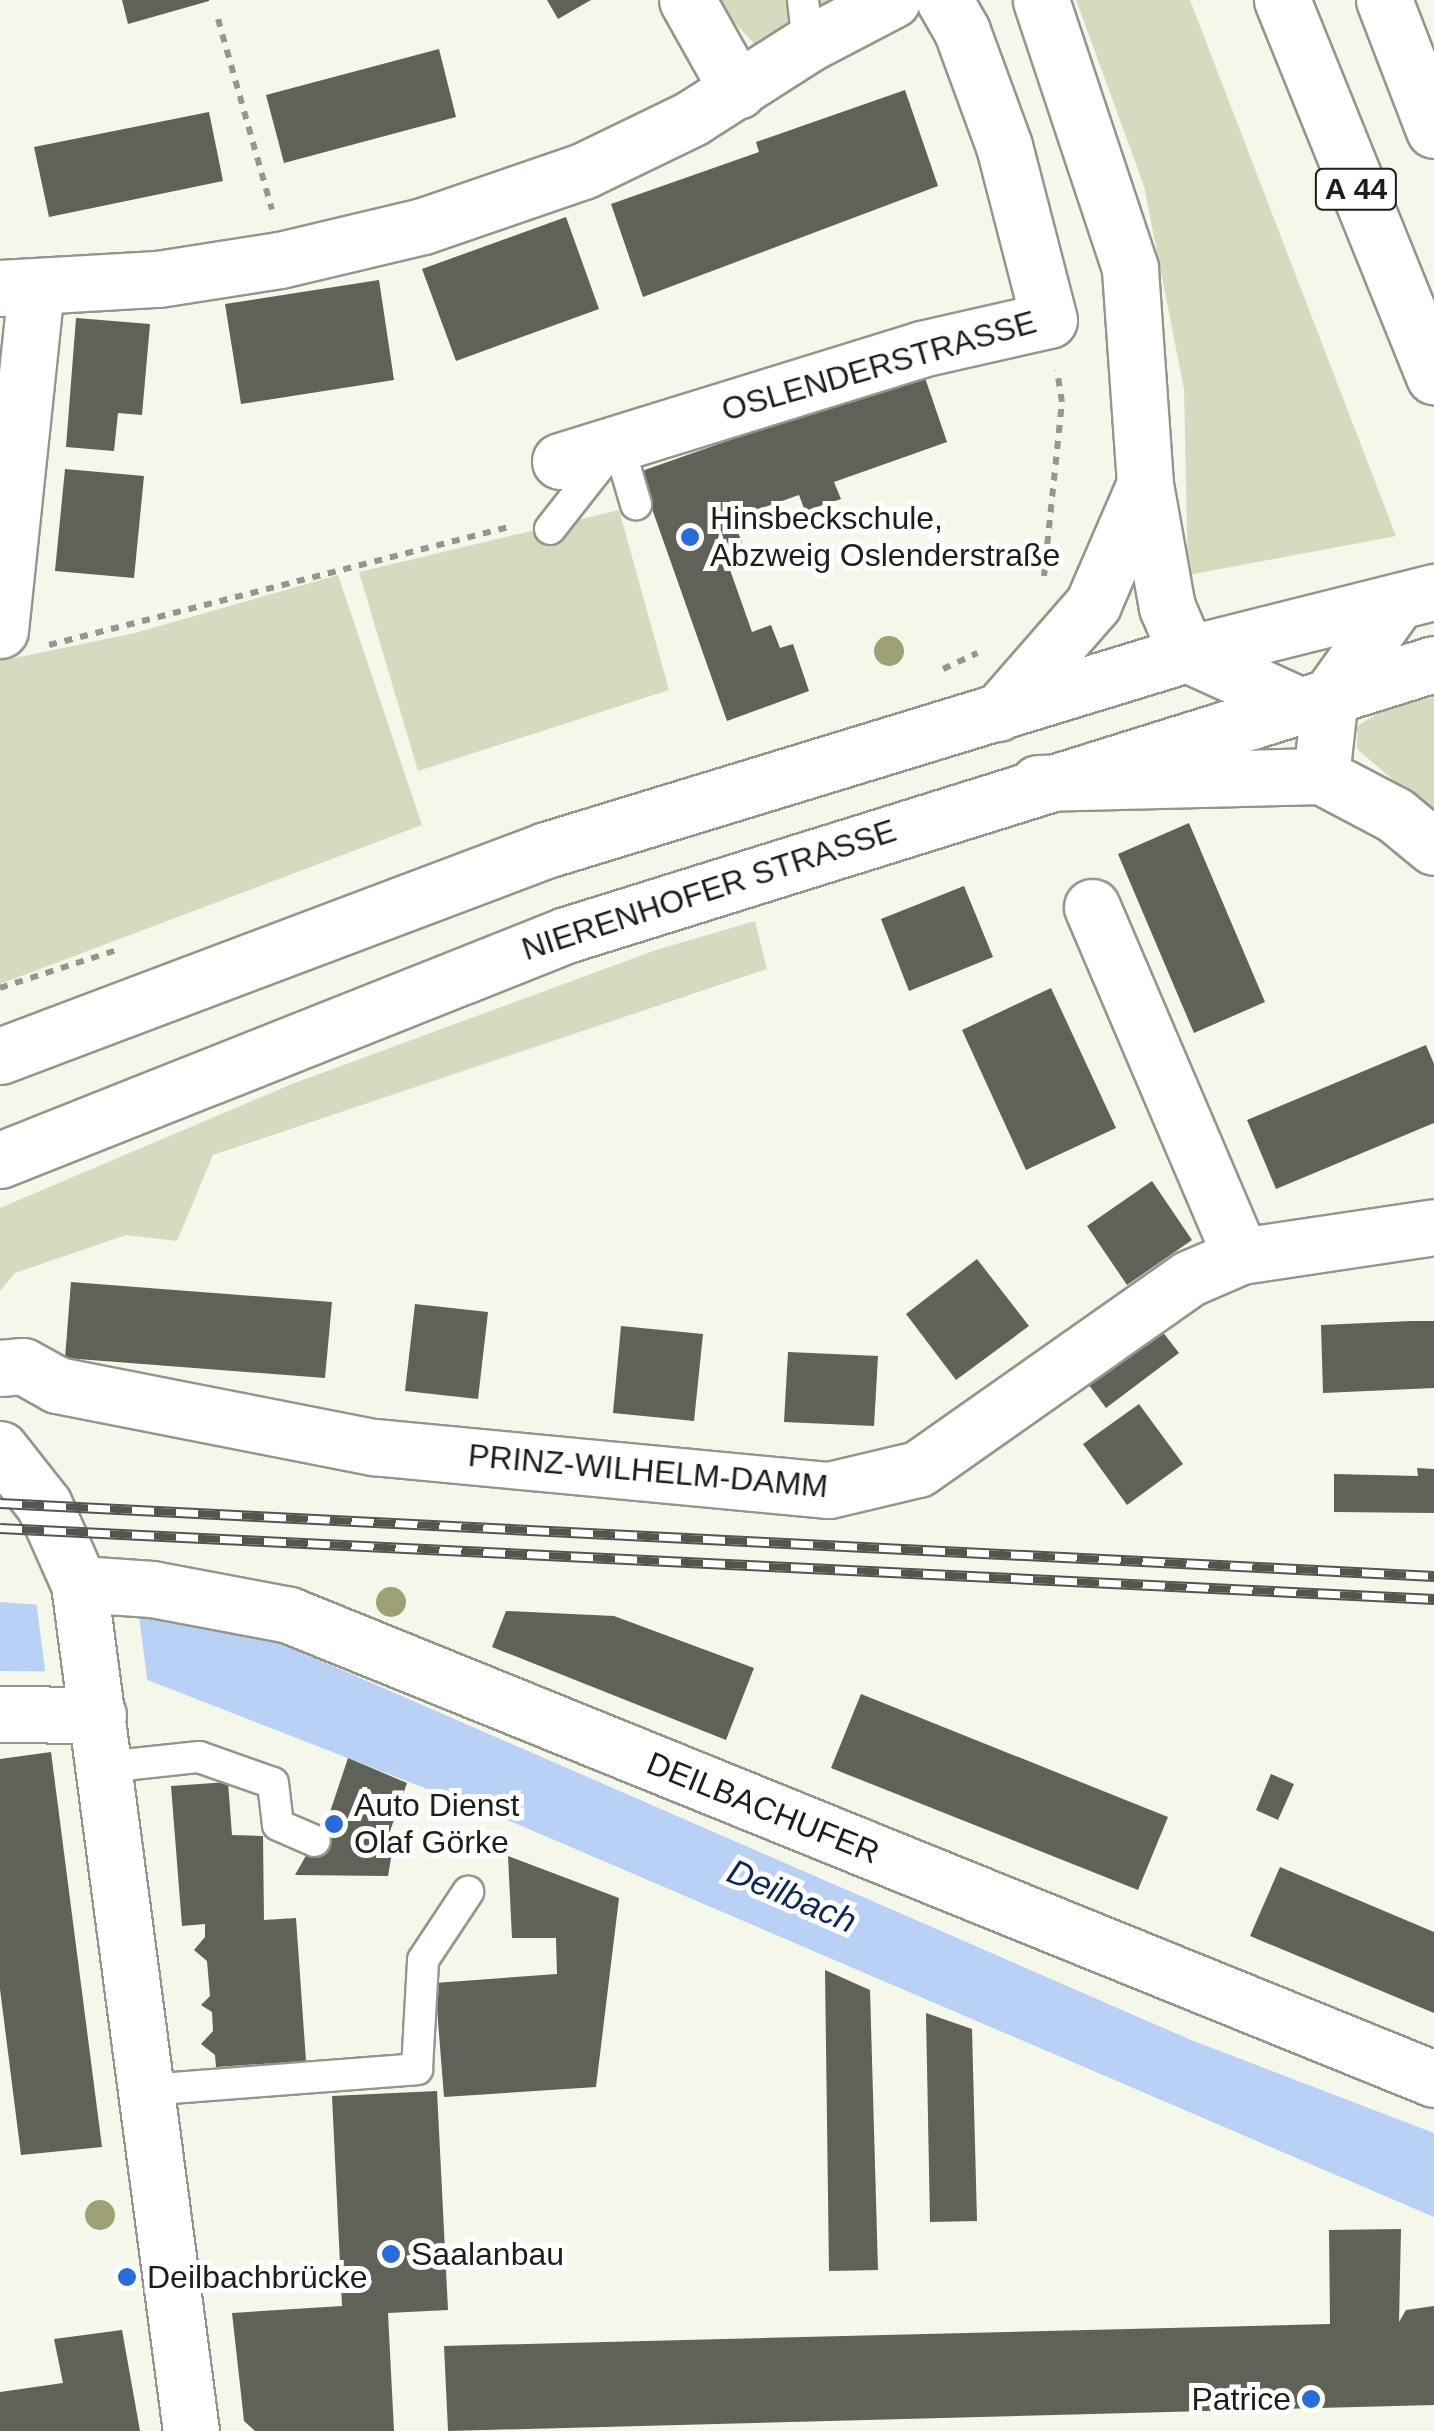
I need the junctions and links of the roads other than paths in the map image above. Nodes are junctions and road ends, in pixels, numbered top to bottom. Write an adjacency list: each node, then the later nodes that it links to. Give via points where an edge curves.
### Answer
1 (687, 0): 8 (main road)
2 (892, 0): 7 (main road)
3 (944, 0): 12 (main road, OSLENDERSTRASSE, via 1004,146 1050,320 921,348)
4 (1042, 0): 13 (main road, via 1130,268)
5 (1282, 0): 11 (main road, A 44)
6 (1384, 0): 9 (main road)
7 (806, 22): 8 (main road)
8 (738, 91): 10 (main road, via 583,171 406,230 158,280)
9 (1434, 130)
10 (18, 288): 17 (main road)
11 (1434, 377)
12 (618, 443): 14 (main road, OSLENDERSTRASSE); 15 (lane)
13 (1145, 484): 18 (main road, via 1167,606); 21 (main road, via 1093,604)
14 (557, 501)
15 (636, 504)
16 (1415, 597): 18 (main road); 20 (main road)
17 (19, 639)
18 (1187, 654): 20 (main road); 21 (main road)
19 (1434, 664): 20 (main road, NIERENHOFER STRASSE)
20 (1316, 701): 22 (main road); 23 (main road, NIERENHOFER STRASSE)
21 (998, 713): 26 (main road, via 546,850)
22 (1321, 776): 23 (main road); 24 (main road, via 1395,815)
23 (1038, 783): 27 (main road, NIERENHOFER STRASSE, via 566,935)
24 (1434, 847)
25 (1092, 907): 29 (main road)
26 (0, 1056)
27 (0, 1160)
28 (1434, 1226): 29 (main road, PRINZ-WILHELM-DAMM)
29 (1241, 1256): 30 (main road, PRINZ-WILHELM-DAMM, via 1141,1308 918,1469 828,1490 374,1448 58,1385 23,1366)
30 (0, 1368)
31 (0, 1449): 32 (main road, via 44,1505)
32 (79, 1587): 34 (main road); 37 (main road, DEILBACHUFER, via 152,1589 289,1616)
33 (0, 1714): 34 (main road)
34 (99, 1722): 35 (lane, via 273,1783 278,1826); 38 (main road)
35 (315, 1840)
36 (468, 1892): 38 (lane, via 423,1960 417,2068)
37 (1434, 2080)
38 (147, 2090): 39 (main road)
39 (191, 2431)

